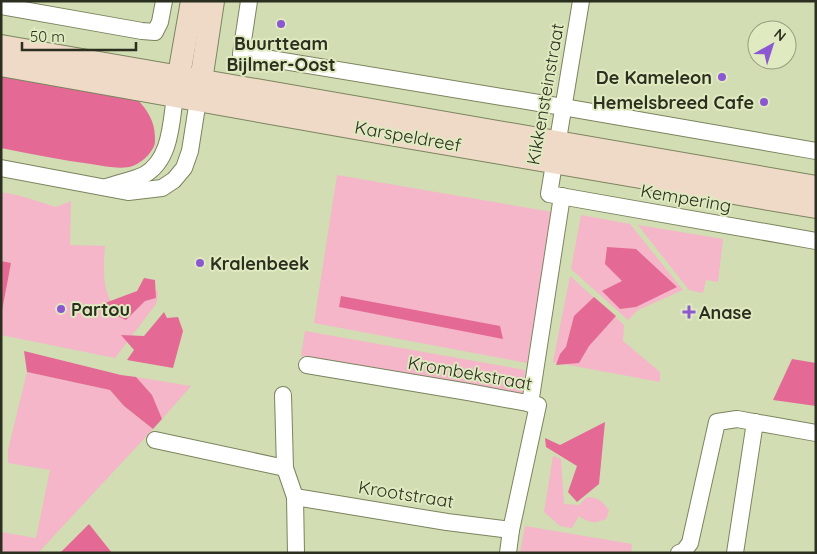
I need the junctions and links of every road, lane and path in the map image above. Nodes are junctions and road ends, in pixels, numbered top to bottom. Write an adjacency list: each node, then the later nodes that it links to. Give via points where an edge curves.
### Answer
1 (164, 1): 6 (street, via 155,32)
2 (192, 1): 9 (street)
3 (213, 1): 10 (street)
4 (249, 1): 11 (street, via 241,54)
5 (581, 1): 11 (street, Kikkensteinstraat)
6 (1, 6)
7 (1, 46): 9 (street, Karspeldreef)
8 (1, 65): 9 (street, Karspeldreef)
9 (177, 87): 10 (street, Karspeldreef); 15 (street, via 164,154 143,176)
10 (199, 90): 13 (street, Karspeldreef); 15 (street, via 190,151 184,168 174,180 162,188 133,191)
11 (563, 107): 12 (street); 13 (street, Kikkensteinstraat)
12 (816, 151)
13 (555, 152): 16 (street, Karspeldreef); 17 (street, Kikkensteinstraat); 18 (street, Karspeldreef)
14 (1, 168): 15 (street)
15 (104, 187)
16 (816, 187)
17 (555, 195): 19 (street, Kempering); 22 (street, Kikkensteinstraat)
18 (816, 207)
19 (816, 241)
20 (307, 366): 22 (street, Krombekstraat)
21 (283, 395): 26 (street)
22 (530, 404): 28 (street, Krombekstraat, via 538,405)
23 (755, 422): 24 (street); 31 (street, via 738,419 717,422 690,543); 32 (street)
24 (816, 433)
25 (154, 440): 26 (street)
26 (285, 468): 27 (street)
27 (295, 497): 28 (street, Krootstraat); 29 (street)
28 (511, 530): 30 (street, Krombekstraat)
29 (296, 553)
30 (508, 553)
31 (679, 553)
32 (735, 553)

